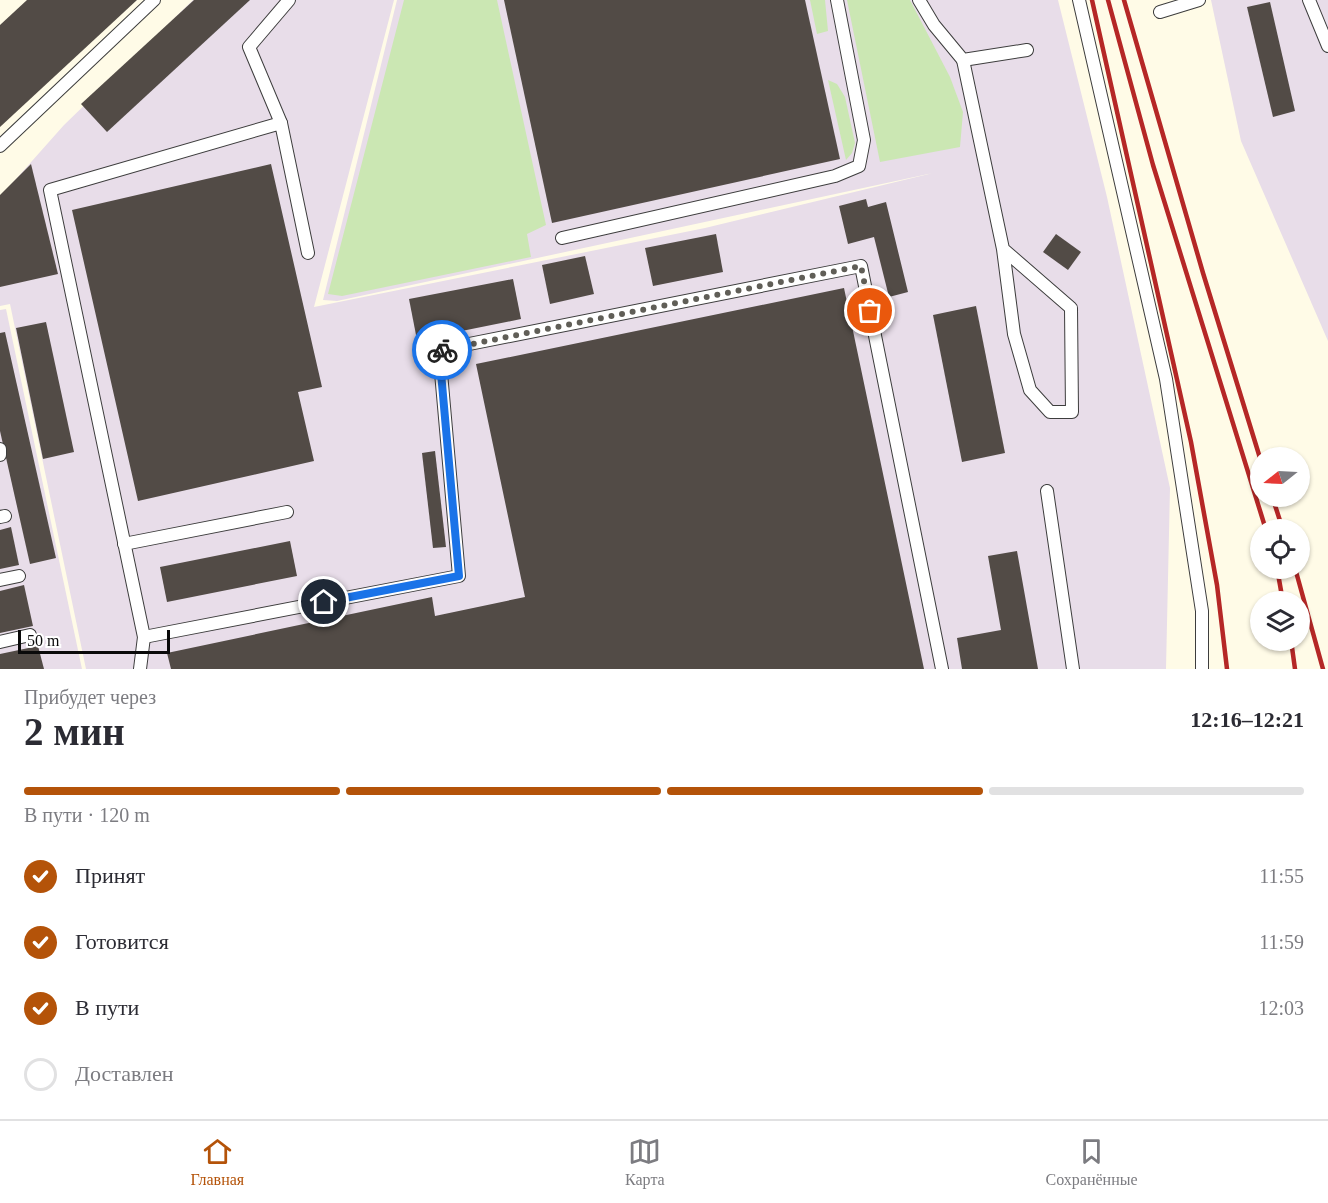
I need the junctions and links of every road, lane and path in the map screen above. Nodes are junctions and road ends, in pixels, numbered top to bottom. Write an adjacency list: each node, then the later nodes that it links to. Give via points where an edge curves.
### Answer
1 (153, 0): 13 (lane)
2 (289, 0): 12 (lane, via 249,47)
3 (837, 0): 14 (lane, via 864,140 860,166 835,176)
4 (919, 0): 11 (lane)
5 (1079, 0): 30 (lane, via 1166,379 1202,611)
6 (1199, 0): 8 (lane)
7 (1309, 0): 9 (lane)
8 (1160, 12)
9 (1328, 46)
10 (1027, 50): 11 (lane)
11 (963, 60): 15 (lane)
12 (281, 123): 16 (lane); 21 (lane, via 50,190)
13 (0, 146)
14 (562, 238)
15 (1003, 249): 15 (lane, via 1014,334 1030,390 1050,412 1072,412 1071,308)
16 (308, 253)
17 (0, 449): 18 (lane)
18 (0, 455)
19 (1047, 491): 29 (lane)
20 (287, 512): 21 (lane)
21 (124, 544): 25 (lane)
22 (19, 576): 23 (lane)
23 (0, 580)
24 (30, 635): 26 (lane)
25 (144, 637): 27 (lane); 28 (lane, via 459,576 439,350 861,266)
26 (0, 642)
27 (140, 669)
28 (942, 669)
29 (1073, 669)
30 (1202, 669)

